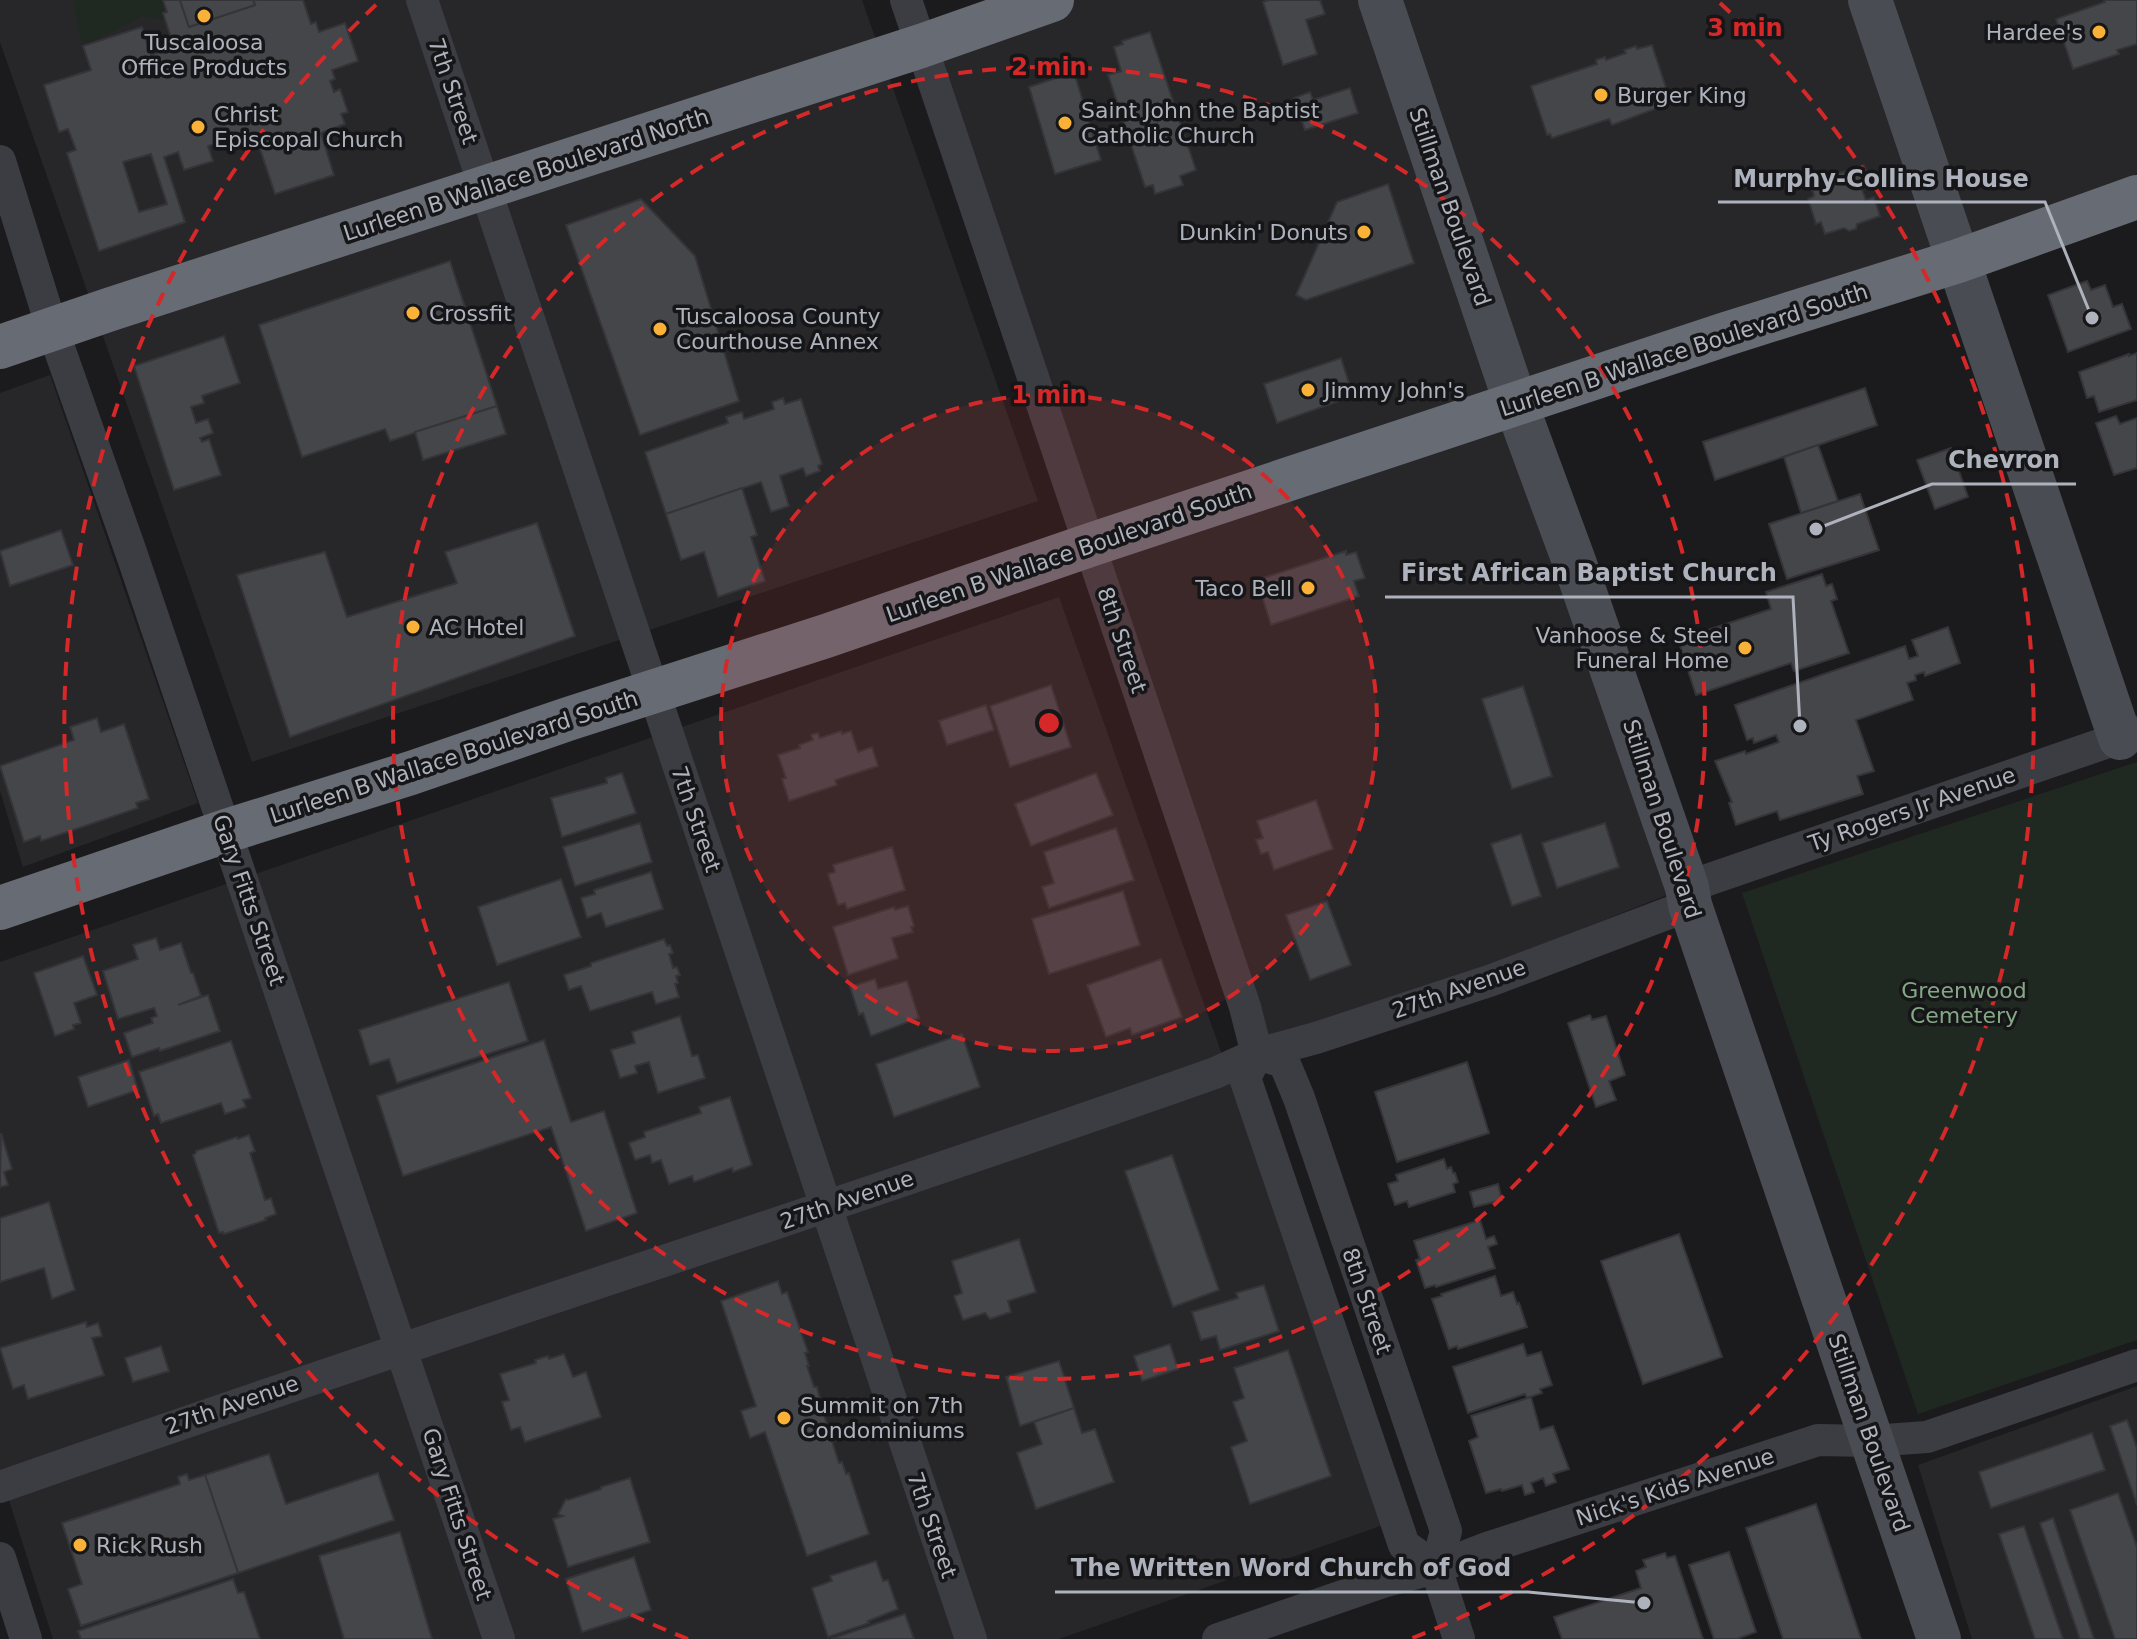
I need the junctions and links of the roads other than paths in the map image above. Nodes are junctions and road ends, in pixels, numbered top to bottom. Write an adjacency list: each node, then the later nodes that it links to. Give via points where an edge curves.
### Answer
1 (422, 0): 8 (street, 7th Street)
2 (906, 0): 6 (street, 8th Street)
3 (1052, 0): 6 (highway, Lurleen B Wallace Boulevard North)
4 (1380, 0): 13 (main road, Stillman Boulevard)
5 (1870, 0): 10 (main road)
6 (921, 46): 8 (highway, Lurleen B Wallace Boulevard North); 14 (street, 8th Street)
7 (0, 161): 11 (street, Gary Fitts Street)
8 (485, 187): 11 (highway, Lurleen B Wallace Boulevard North); 15 (street, 7th Street)
9 (2137, 197): 10 (highway, Lurleen B Wallace Boulevard South)
10 (1958, 261): 13 (highway, Lurleen B Wallace Boulevard South); 16 (main road)
11 (52, 328): 12 (highway, Lurleen B Wallace Boulevard North); 17 (street, Gary Fitts Street)
12 (0, 347)
13 (1516, 404): 14 (highway, Lurleen B Wallace Boulevard South); 18 (main road, Stillman Boulevard)
14 (1090, 545): 15 (highway, Lurleen B Wallace Boulevard South); 20 (street, 8th Street)
15 (653, 692): 17 (highway, Lurleen B Wallace Boulevard South); 21 (street, 7th Street)
16 (2128, 735): 18 (street, Ty Rogers Jr Avenue)
17 (226, 831): 19 (highway, Lurleen B Wallace Boulevard South); 22 (street, Gary Fitts Street)
18 (1688, 896): 20 (street, 27th Avenue, via 1492,980); 24 (main road, Stillman Boulevard)
19 (0, 908)
20 (1257, 1054): 21 (street, 27th Avenue); 27 (street, 8th Street, via 1245,1078 1404,1545); 27 (street, 8th Street, via 1284,1062 1296,1089 1446,1531)
21 (826, 1208): 22 (street, 27th Avenue); 30 (street, 7th Street)
22 (401, 1348): 25 (street, 27th Avenue); 29 (street, Gary Fitts Street)
23 (2137, 1365): 24 (street, Nick's Kids Avenue, via 1927,1437)
24 (1871, 1441): 27 (street, Nick's Kids Avenue, via 1818,1440); 33 (main road, Stillman Boulevard)
25 (0, 1487)
26 (0, 1558): 28 (street)
27 (1436, 1568): 31 (street, Nick's Kids Avenue); 32 (street)
28 (26, 1639)
29 (499, 1639)
30 (971, 1639)
31 (1218, 1639)
32 (1459, 1639)
33 (1939, 1639)

